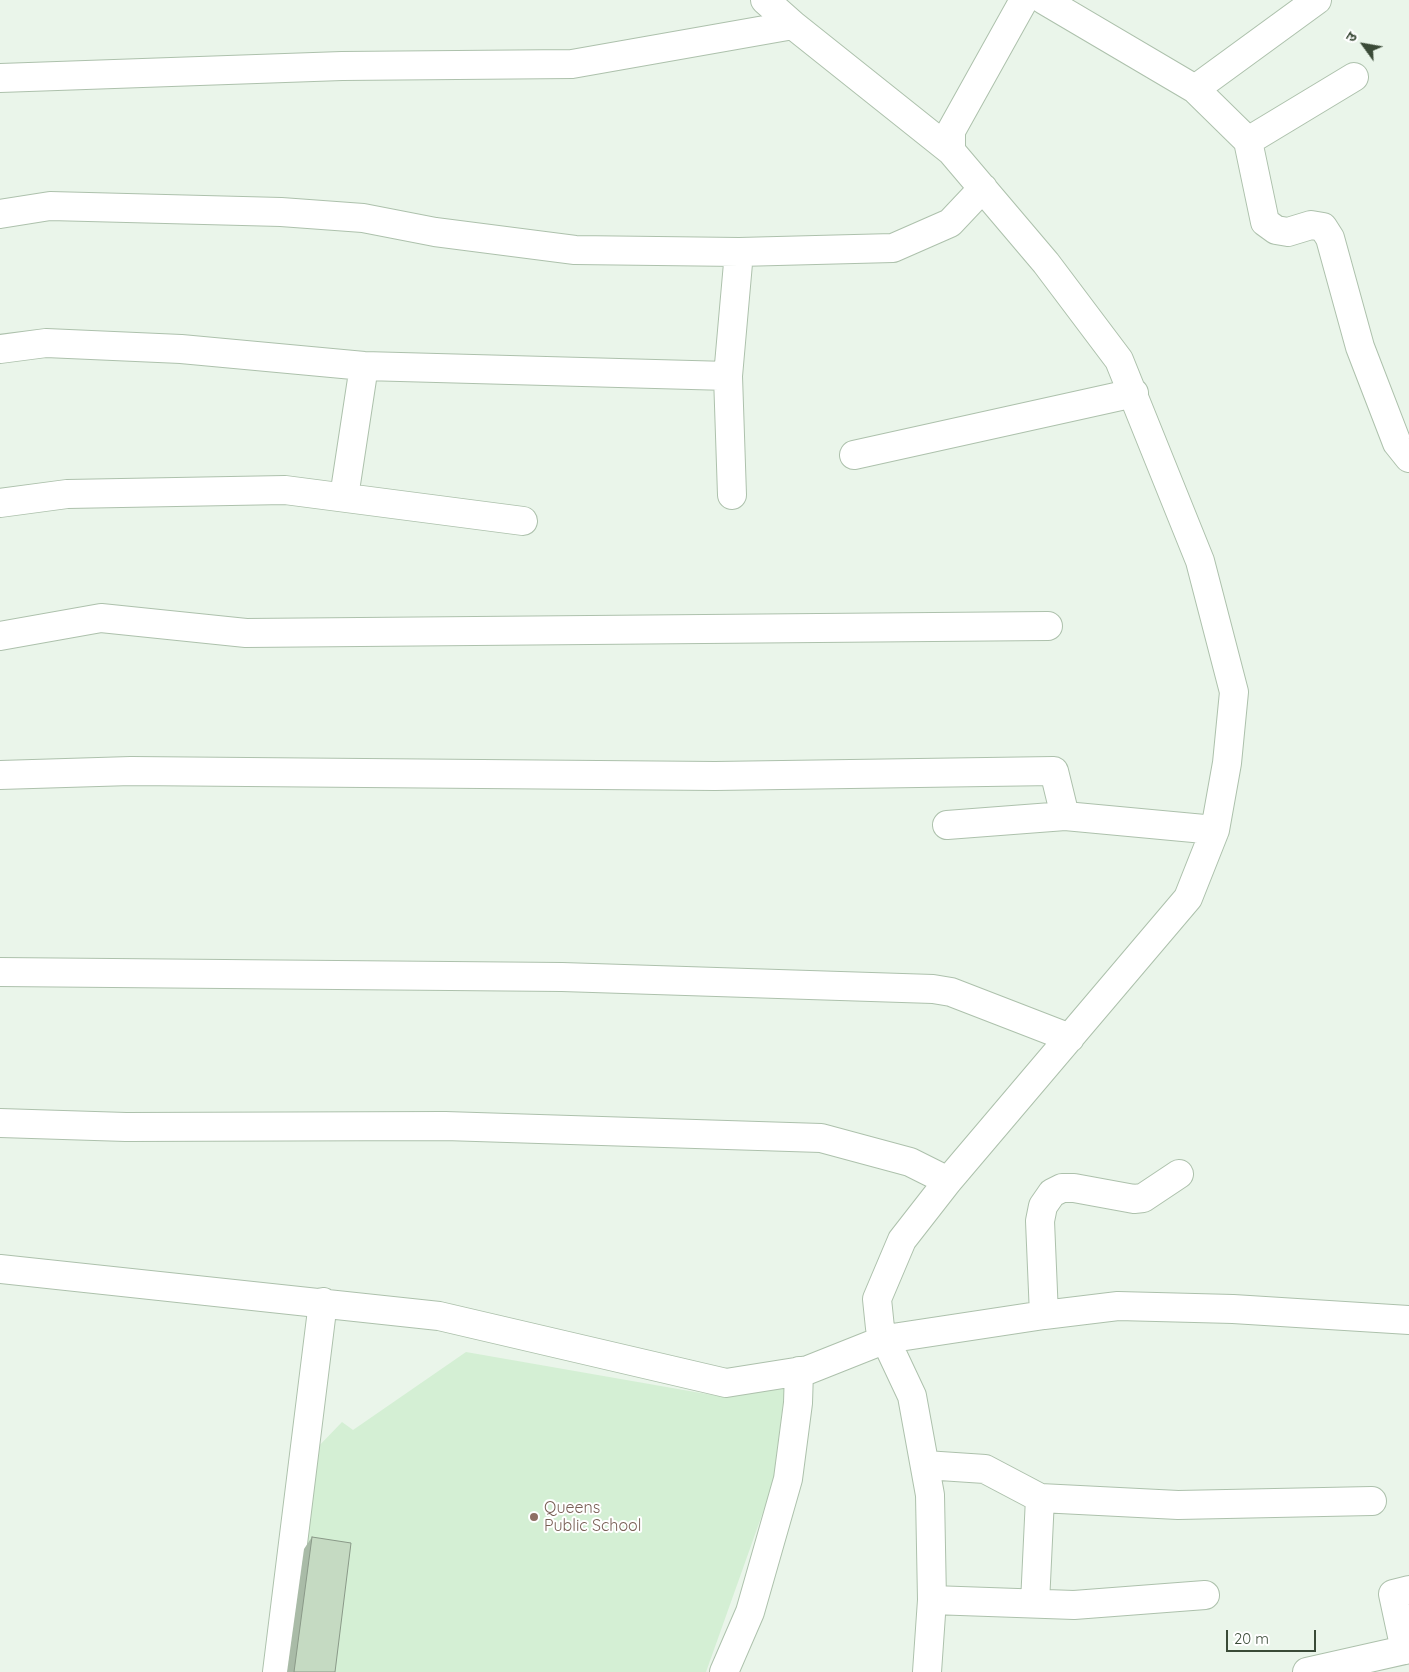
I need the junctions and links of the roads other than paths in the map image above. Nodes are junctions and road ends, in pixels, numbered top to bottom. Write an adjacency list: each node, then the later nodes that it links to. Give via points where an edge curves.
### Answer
1 (765, 0): 5 (street)
2 (1024, 0): 10 (street, via 951,131)
3 (1044, 0): 8 (street)
4 (1317, 0): 8 (street)
5 (793, 25): 7 (street, via 572,64 342,66); 10 (street)
6 (1354, 77): 9 (street)
7 (0, 78)
8 (1195, 89): 9 (street)
9 (1248, 142): 19 (street, via 1265,222 1276,230 1288,232 1311,225 1323,227 1330,238 1360,347 1397,443)
10 (951, 151): 11 (street)
11 (983, 188): 13 (street, via 950,224 893,248); 17 (street, via 1046,263 1119,360)
12 (0, 214): 13 (street, via 50,206 281,212 363,218 436,232 575,250)
13 (738, 252): 16 (street)
14 (0, 349): 15 (street, via 56,343 181,349)
15 (364, 366): 16 (street); 21 (street)
16 (728, 376): 20 (street)
17 (1134, 394): 18 (street); 29 (street, via 1200,561 1234,692 1227,763)
18 (854, 455)
19 (1409, 458)
20 (732, 495)
21 (344, 497): 22 (street, via 284,490 67,494); 23 (street)
22 (0, 503)
23 (523, 521)
24 (1048, 626): 25 (street, via 246,633 101,618)
25 (0, 636)
26 (0, 775): 27 (street, via 131,770 715,776 1054,771)
27 (1064, 816): 28 (street); 29 (street)
28 (947, 825)
29 (1215, 830): 31 (street, via 1188,898)
30 (0, 972): 31 (street, via 562,977 933,989 951,992)
31 (1070, 1038): 34 (street)
32 (0, 1123): 34 (street, via 126,1127 445,1126 821,1138 910,1162)
33 (1179, 1174): 37 (street, via 1144,1198 1074,1188 1062,1188 1052,1193 1043,1206 1040,1221)
34 (948, 1181): 39 (street, via 902,1240 877,1299 880,1328)
35 (0, 1269): 36 (street)
36 (323, 1302): 40 (street, via 439,1316 726,1383); 49 (street)
37 (1044, 1315): 38 (street, via 1118,1306 1233,1309); 39 (street)
38 (1409, 1320)
39 (886, 1340): 40 (street); 41 (street, via 912,1396)
40 (799, 1372): 50 (street, via 788,1479 750,1612)
41 (925, 1465): 42 (street, via 985,1469); 46 (street, via 930,1495)
42 (1040, 1498): 43 (street, via 1178,1505); 47 (street)
43 (1372, 1501)
44 (1409, 1590): 48 (street, via 1393,1594)
45 (1205, 1595): 47 (street, via 1074,1605)
46 (932, 1600): 47 (street); 51 (street)
47 (1035, 1603)
48 (1407, 1650): 52 (street)
49 (277, 1672)
50 (724, 1672)
51 (928, 1672)
52 (1307, 1672)

